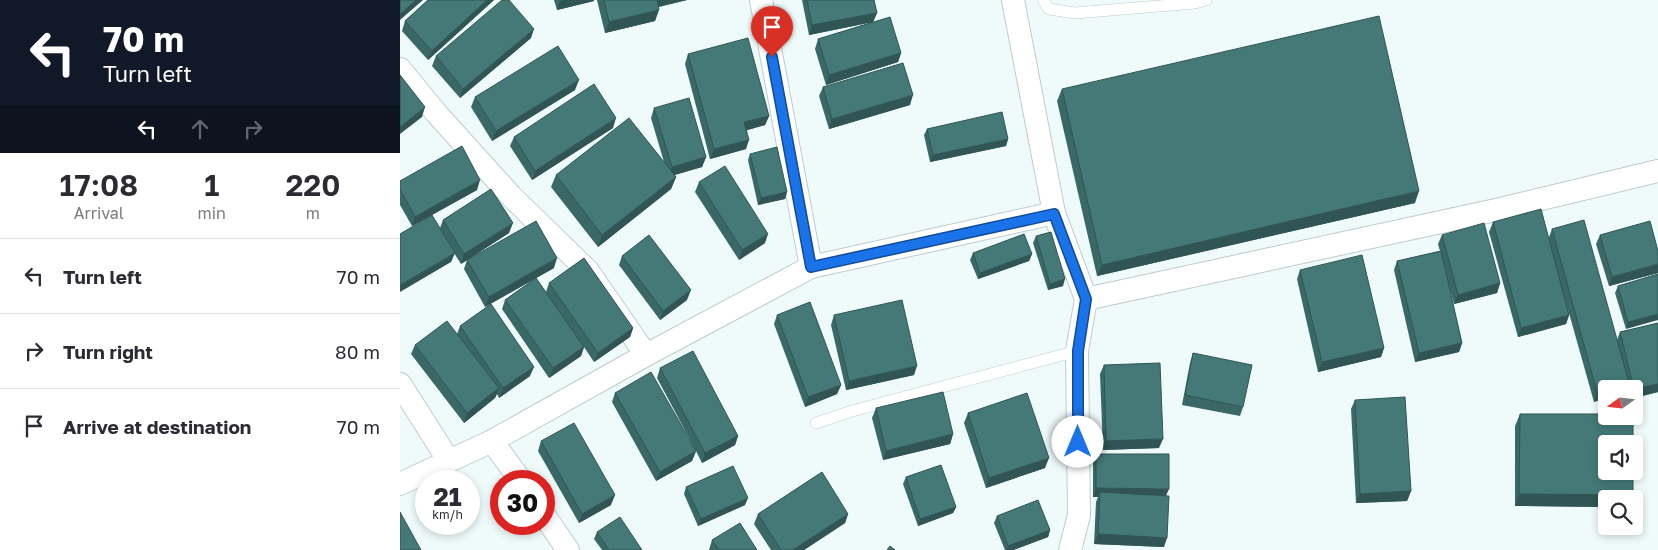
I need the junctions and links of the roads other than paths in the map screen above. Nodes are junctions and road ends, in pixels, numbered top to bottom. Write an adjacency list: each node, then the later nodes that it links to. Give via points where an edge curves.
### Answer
1 (761, 0): 8 (street)
2 (1013, 0): 7 (street)
3 (1043, 0): 4 (lane, via 1049,9 1075,13)
4 (1206, 0)
5 (400, 69): 11 (street, via 512,197 588,271)
6 (1658, 171): 9 (street, via 1496,210)
7 (1054, 214): 8 (street); 9 (street)
8 (811, 267): 11 (street)
9 (1086, 299): 10 (street)
10 (1078, 351): 13 (lane); 20 (street, via 1079,514)
11 (646, 355): 14 (street)
12 (400, 384): 15 (street)
13 (816, 423)
14 (492, 441): 15 (street); 16 (street)
15 (450, 461): 17 (street)
16 (512, 470)
17 (400, 484)
18 (555, 531): 19 (street)
19 (568, 550)
20 (1070, 550)

